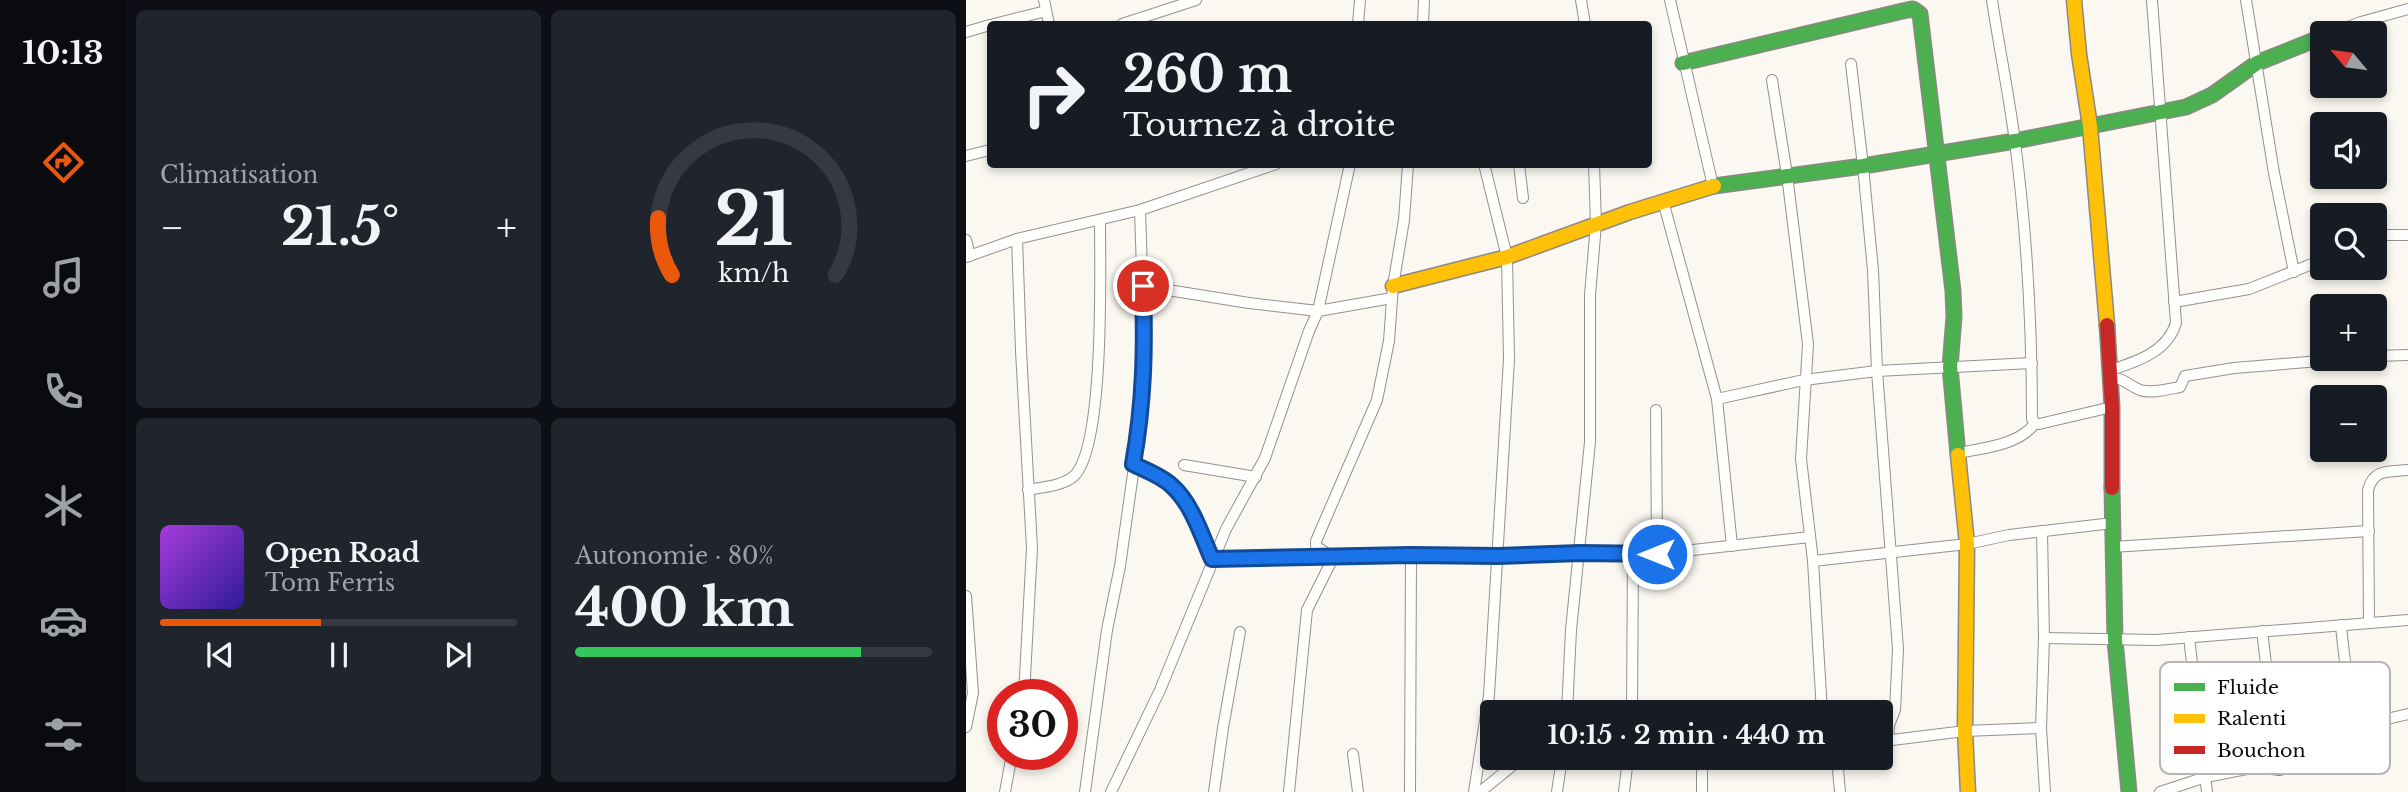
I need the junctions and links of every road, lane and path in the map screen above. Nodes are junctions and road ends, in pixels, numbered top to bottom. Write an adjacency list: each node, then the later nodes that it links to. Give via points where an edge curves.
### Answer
1 (1196, 0): 13 (street)
2 (1360, 0): 14 (street)
3 (1424, 0): 15 (street)
4 (1581, 0): 16 (street)
5 (1670, 0): 21 (street)
6 (1992, 0): 27 (street)
7 (2074, 0): 26 (street)
8 (2152, 0): 25 (street)
9 (2246, 0): 23 (street)
10 (1045, 5): 12 (street)
11 (2408, 9): 17 (street)
12 (1003, 21)
13 (1131, 21)
14 (1358, 21)
15 (1423, 21)
16 (1584, 21)
17 (2365, 21)
18 (987, 26): 19 (street)
19 (966, 32)
20 (2310, 42): 23 (street)
21 (1683, 62): 29 (street, via 1913,9 1920,14); 39 (street)
22 (1851, 64): 31 (street)
23 (2257, 64): 25 (street, via 2212,96); 52 (street)
24 (1772, 80): 38 (street)
25 (2161, 114): 26 (street); 55 (street)
26 (2090, 126): 27 (street); 63 (street)
27 (2015, 141): 29 (street); 60 (street)
28 (987, 151): 30 (street)
29 (1938, 154): 31 (street); 61 (street, via 1953,291)
30 (966, 156)
31 (1863, 166): 38 (street); 62 (street)
32 (1264, 168): 42 (street)
33 (1349, 168): 56 (street)
34 (1408, 168): 54 (street)
35 (1485, 168): 50 (street)
36 (1519, 168): 40 (street)
37 (1594, 168): 44 (street)
38 (1787, 175): 39 (street); 64 (street, via 1808,344)
39 (1713, 186): 41 (street)
40 (1523, 198)
41 (1662, 201): 44 (street); 65 (street)
42 (1140, 210): 43 (street); 53 (street)
43 (1100, 220): 47 (street); 74 (street, via 1098,377 1086,457 1068,481)
44 (1596, 224): 50 (street); 82 (street, via 1590,295 1590,442)
45 (2387, 235): 46 (street)
46 (2408, 235)
47 (1017, 239): 49 (street); 74 (street)
48 (966, 240): 49 (street)
49 (968, 257)
50 (1507, 257): 54 (street); 87 (street, via 1509,359)
51 (2310, 265): 52 (street)
52 (2294, 272): 55 (street, via 2249,289)
53 (1143, 286): 56 (street); 70 (street, via 1145,362)
54 (1393, 292): 56 (street); 88 (street, via 1377,400 1316,541 1318,549)
55 (2174, 302): 63 (street, via 2176,323 2166,342 2141,360)
56 (1318, 311): 73 (street)
57 (2408, 355): 58 (street)
58 (2387, 356)
59 (2310, 362): 63 (street, via 2185,376 2180,387 2162,390 2143,391)
60 (2032, 363): 61 (street); 68 (street)
61 (1950, 367): 62 (street); 69 (street)
62 (1877, 371): 64 (street); 84 (street)
63 (2108, 374): 66 (street)
64 (1804, 380): 65 (street); 78 (street, via 1801,459)
65 (1717, 399): 80 (street)
66 (2112, 408): 68 (street); 75 (street)
67 (1656, 410): 83 (street)
68 (2035, 423): 69 (street, via 2020,436)
69 (1959, 453): 79 (street)
70 (1133, 464): 89 (street, via 1170,484 1181,496); 128 (street)
71 (1184, 465): 73 (street)
72 (2408, 470): 77 (street, via 2372,478)
73 (1256, 477): 89 (street)
74 (1028, 489): 103 (street, via 1032,548)
75 (2113, 523): 76 (street); 81 (street)
76 (2042, 531): 79 (street); 98 (street)
77 (2369, 531): 81 (street); 93 (street)
78 (1810, 537): 80 (street); 90 (street)
79 (1967, 544): 84 (street); 115 (street)
80 (1732, 546): 83 (street)
81 (2112, 547): 99 (street)
82 (1580, 553): 86 (street); 87 (street); 105 (street)
83 (1657, 554): 86 (street)
84 (1890, 554): 90 (street); 108 (street, via 1898,649)
85 (1411, 555): 87 (street); 88 (street); 133 (street)
86 (1633, 555): 106 (street)
87 (1498, 556): 134 (street, via 1486,725)
88 (1333, 558): 89 (street); 131 (street, via 1307,610)
89 (1212, 559): 129 (street, via 1160,690)
90 (1814, 561): 107 (street)
91 (966, 596): 104 (street)
92 (2408, 620): 93 (street)
93 (2369, 623): 94 (street)
94 (2341, 625): 95 (street); 102 (street)
95 (2262, 631): 97 (street); 101 (street)
96 (1240, 632): 130 (street)
97 (2189, 637): 99 (street); 100 (street)
98 (2044, 638): 99 (street); 114 (street)
99 (2115, 640): 142 (street)
100 (2192, 662)
101 (2266, 662)
102 (2344, 662)
103 (1025, 679)
104 (969, 693): 113 (street)
105 (1568, 700)
106 (1632, 700)
107 (1821, 700)
108 (1893, 715)
109 (2408, 715): 110 (street)
110 (2396, 717): 111 (street); 112 (street)
111 (2390, 718)
112 (2408, 725)
113 (966, 727)
114 (2041, 728): 115 (street); 141 (street)
115 (1965, 731): 116 (street); 140 (street)
116 (1893, 740)
117 (1353, 754): 132 (street)
118 (1009, 770): 127 (street)
119 (1507, 770): 135 (street)
120 (1560, 770): 136 (street)
121 (1626, 770): 137 (street)
122 (1702, 770): 138 (street)
123 (1839, 770): 139 (street)
124 (2206, 774): 126 (street)
125 (2221, 774): 126 (street)
126 (2206, 777): 143 (street); 144 (street)
127 (1005, 792)
128 (1085, 792)
129 (1111, 792)
130 (1214, 792)
131 (1289, 792)
132 (1358, 792)
133 (1410, 792)
134 (1474, 792)
135 (1480, 792)
136 (1557, 792)
137 (1623, 792)
138 (1702, 792)
139 (1840, 792)
140 (1968, 792)
141 (2045, 792)
142 (2129, 792)
143 (2160, 792)
144 (2207, 792)

